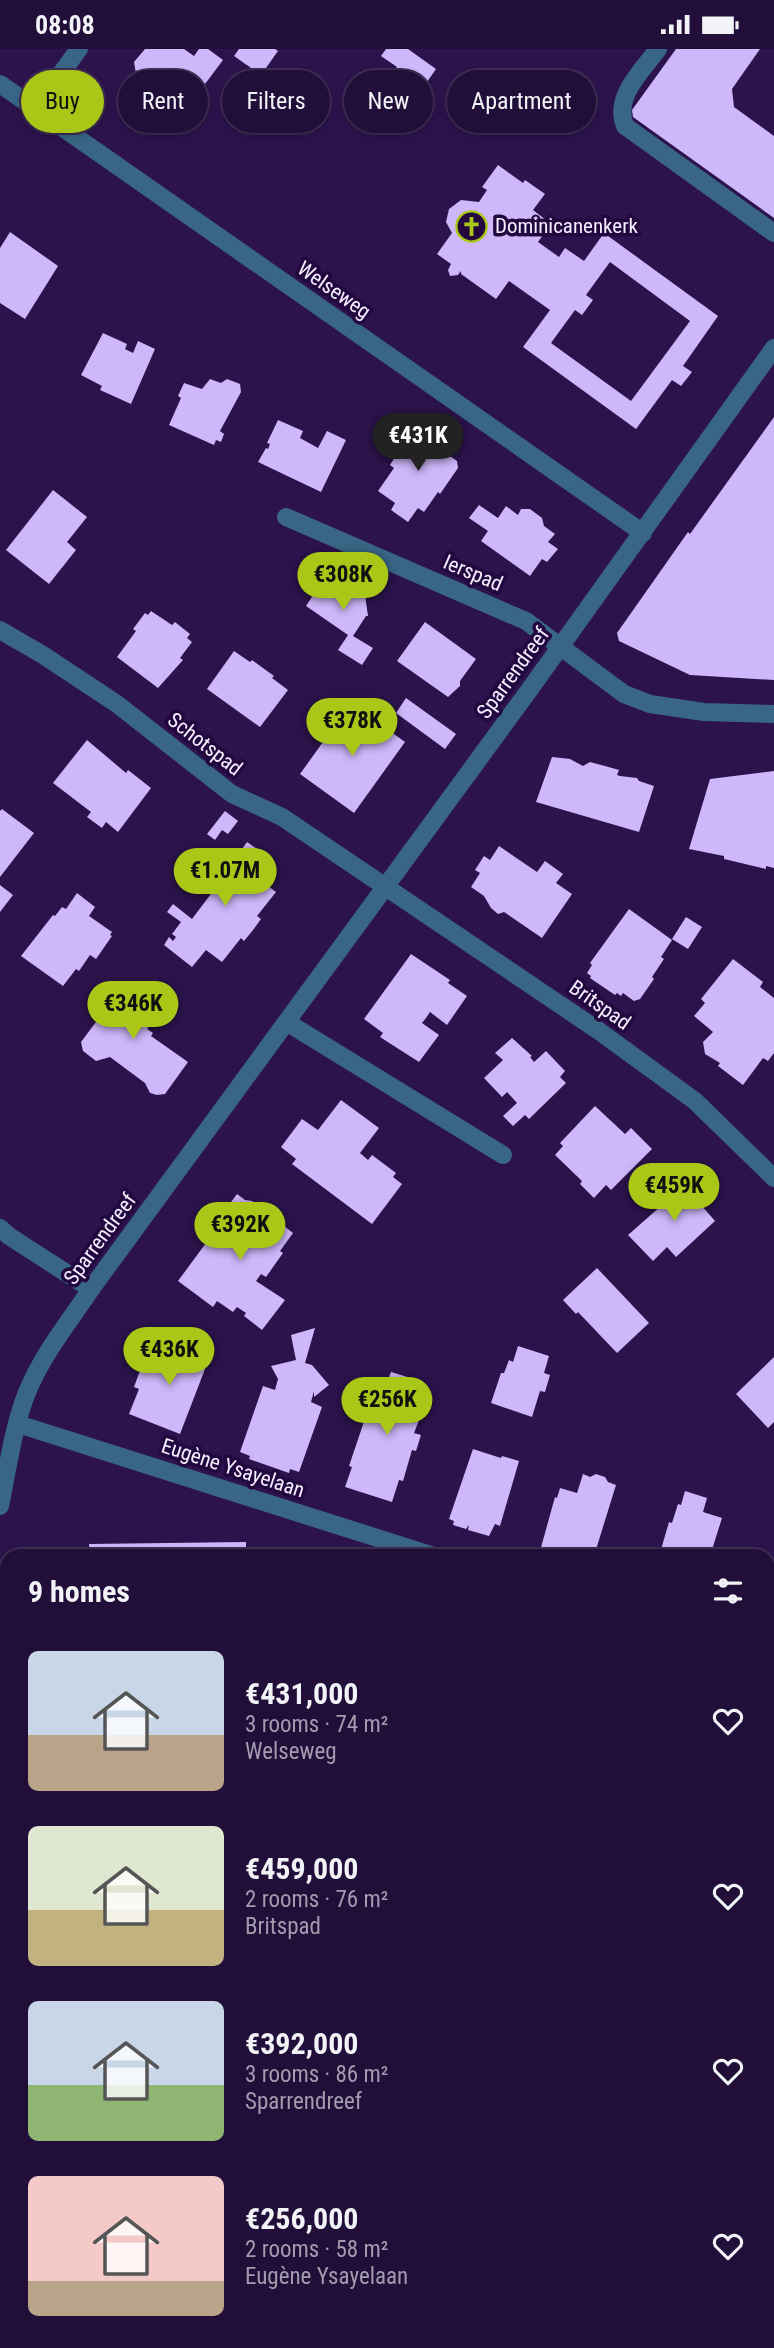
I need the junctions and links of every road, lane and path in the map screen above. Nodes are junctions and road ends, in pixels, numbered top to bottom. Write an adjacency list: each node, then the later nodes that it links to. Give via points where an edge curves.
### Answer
1 (79, 49): 3 (street)
2 (658, 49): 7 (street, via 625,94 621,108 625,126)
3 (64, 70)
4 (0, 84): 5 (street, Welseweg)
5 (21, 99)
6 (69, 133): 10 (street, Welseweg)
7 (774, 233)
8 (774, 348): 10 (street, Sparrendreef)
9 (286, 517): 12 (street, Ierspad, via 526,621)
10 (643, 533): 12 (street, Sparrendreef)
11 (0, 630): 14 (street, Schotspad, via 117,704 232,794 282,817)
12 (561, 646): 13 (street, Ierspad, via 624,694 650,705); 14 (street, Sparrendreef)
13 (774, 714)
14 (386, 887): 15 (street, Sparrendreef); 17 (street, Britspad, via 695,1101)
15 (288, 1023): 16 (street); 19 (street, Sparrendreef)
16 (503, 1155)
17 (774, 1178)
18 (0, 1228): 19 (street)
19 (91, 1289): 20 (street, Sparrendreef, via 46,1355)
20 (18, 1424): 21 (street, Sparrendreef); 22 (street, Eugène Ysayelaan)
21 (0, 1506)
22 (412, 1549)

